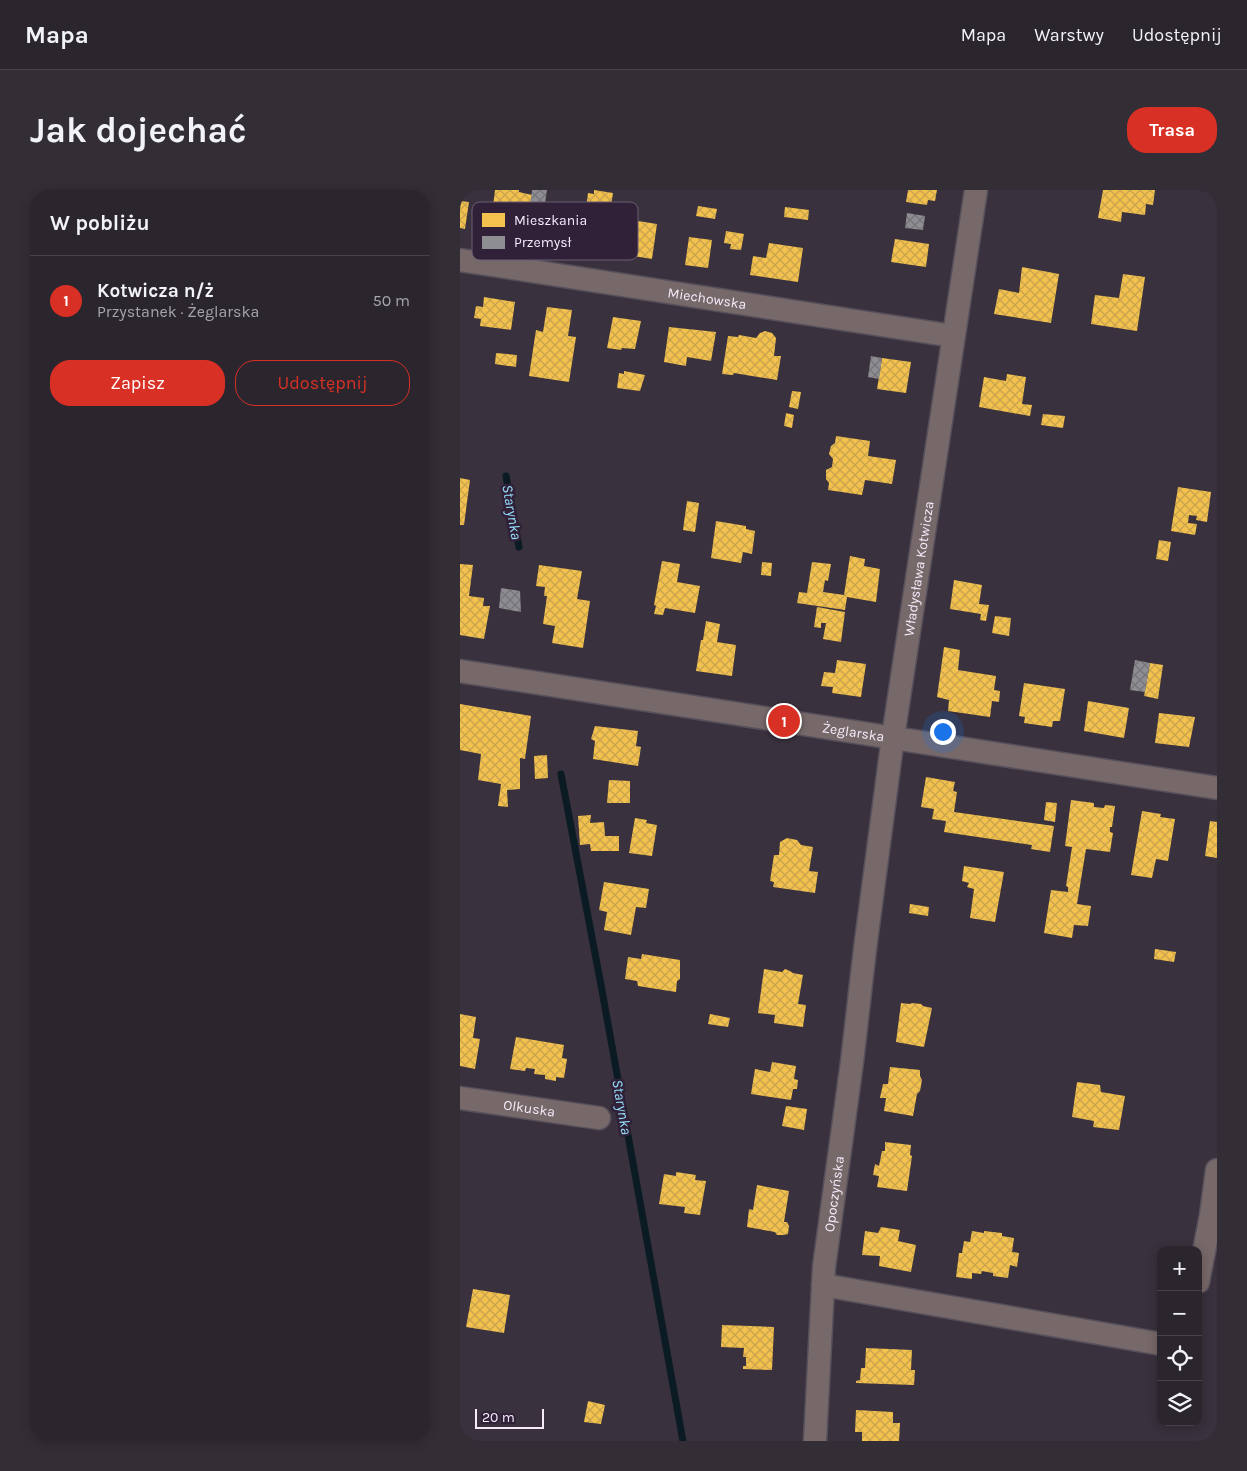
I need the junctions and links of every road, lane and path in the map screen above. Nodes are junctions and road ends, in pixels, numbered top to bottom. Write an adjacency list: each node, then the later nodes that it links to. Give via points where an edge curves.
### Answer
1 (976, 190): 3 (street, Władysława Kotwicza)
2 (460, 260): 3 (street, Miechowska)
3 (953, 336): 5 (street, Władysława Kotwicza)
4 (460, 671): 5 (street, Żeglarska)
5 (893, 737): 6 (street, Żeglarska); 7 (street, Władysława Kotwicza)
6 (1217, 788)
7 (865, 949): 12 (street, Opoczyńska)
8 (460, 1098): 9 (street, Olkuska)
9 (598, 1118)
10 (1217, 1170): 11 (street)
11 (1202, 1262)
12 (823, 1284): 13 (street); 14 (street, Opoczyńska)
13 (1157, 1343)
14 (815, 1441)

